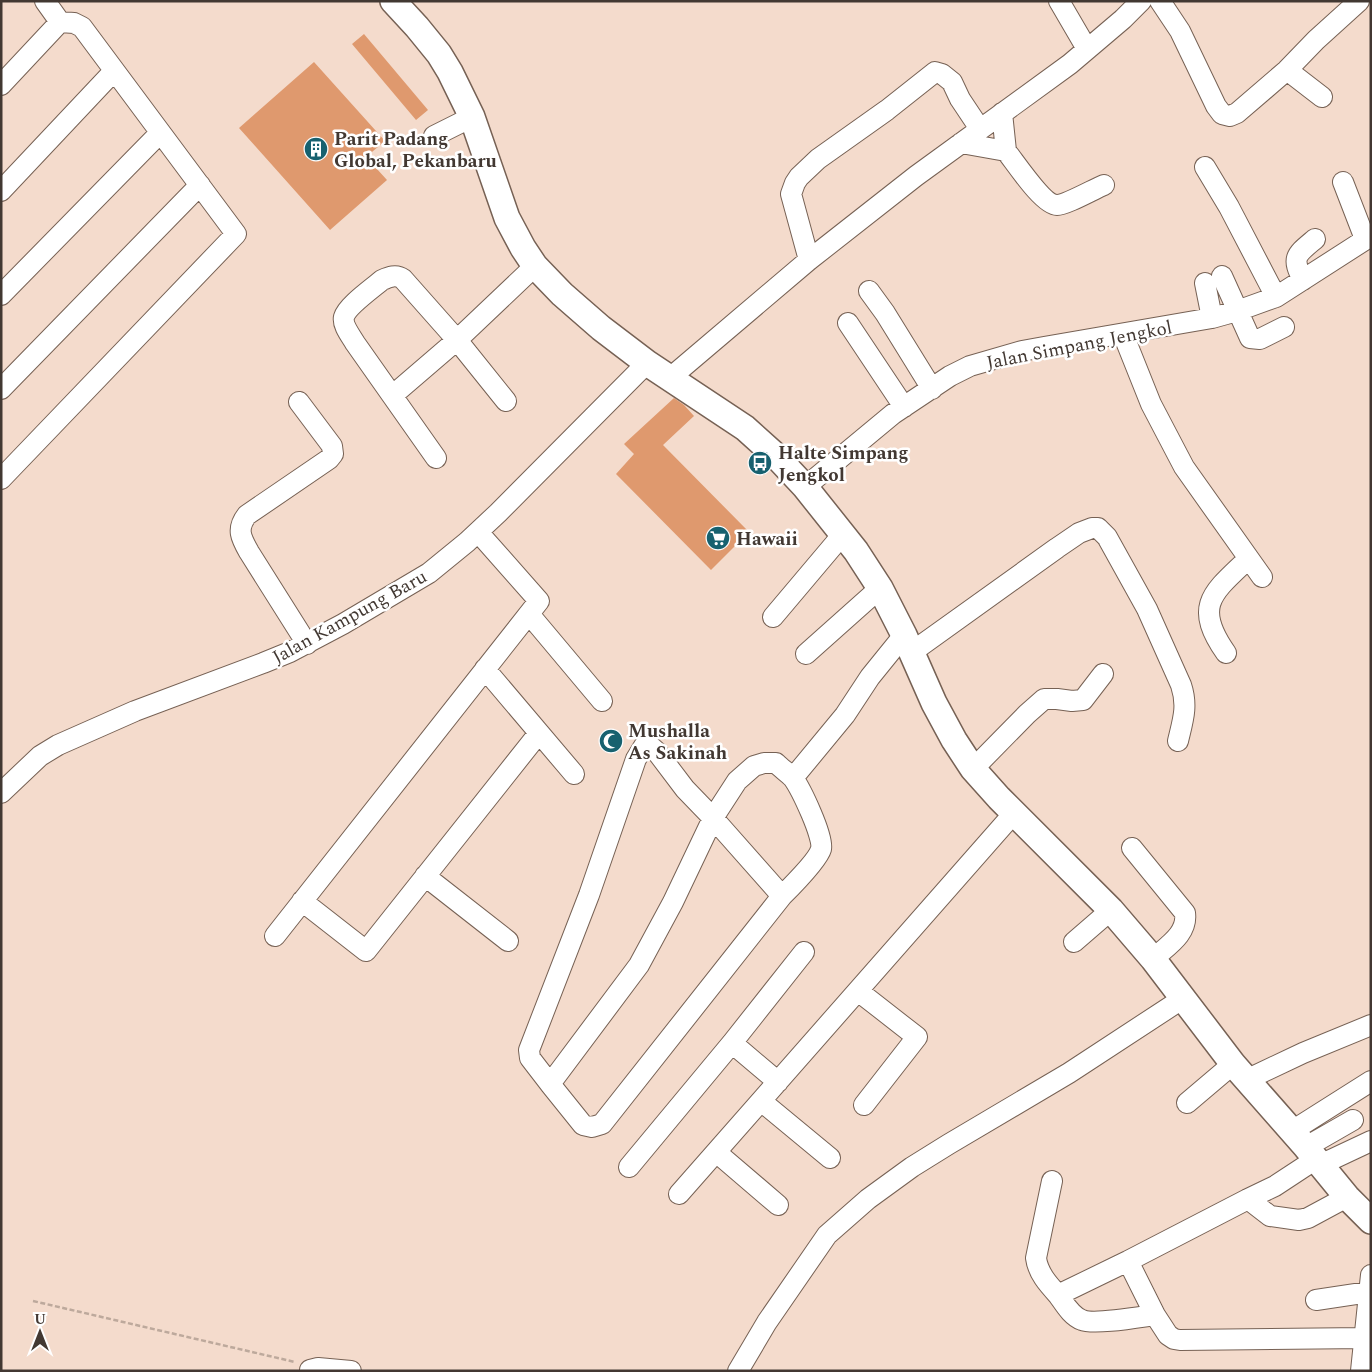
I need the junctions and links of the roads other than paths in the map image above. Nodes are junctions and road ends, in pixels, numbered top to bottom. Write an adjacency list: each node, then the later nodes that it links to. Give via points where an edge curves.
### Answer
1 (45, 1): 9 (street)
2 (393, 1): 16 (main road, via 439,54)
3 (1059, 1): 10 (street)
4 (1141, 1): 10 (street)
5 (1160, 1): 11 (street, via 1224,115 1237,113)
6 (1359, 1): 11 (street)
7 (1366, 1): 8 (street)
8 (1371, 12)
9 (60, 22): 12 (street, via 82,27); 13 (street)
10 (1087, 49): 15 (street)
11 (1287, 70): 14 (street)
12 (114, 71): 18 (street); 26 (street)
13 (1, 86)
14 (1322, 97)
15 (1002, 113): 17 (street); 21 (street)
16 (472, 117): 19 (street); 30 (main road, via 507,218)
17 (980, 129): 20 (street); 29 (street, via 952,82 935,72 818,159 799,177 791,194)
18 (160, 132): 25 (street); 33 (street)
19 (434, 136)
20 (961, 143): 21 (street); 29 (street)
21 (1006, 151): 24 (street, via 1044,199 1052,204 1063,204)
22 (1205, 166): 34 (street)
23 (1342, 182): 27 (street)
24 (1104, 185)
25 (200, 186): 43 (street); 50 (street, via 236,234)
26 (1, 191)
27 (1368, 238): 31 (street, Jalan Simpang Jengkol)
28 (1315, 239): 31 (street, via 1297,256 1296,264)
29 (809, 260): 42 (street)
30 (535, 266): 40 (street); 41 (main road, via 580,311)
31 (1303, 280): 34 (street, Jalan Simpang Jengkol)
32 (869, 291): 44 (street)
33 (1, 295)
34 (1276, 297): 35 (street, Jalan Simpang Jengkol)
35 (1238, 311): 36 (street, Jalan Simpang Jengkol); 36 (street, via 1213,280); 38 (street, via 1250,338 1260,340)
36 (1212, 318): 39 (street, Jalan Simpang Jengkol)
37 (848, 323): 48 (street)
38 (1284, 327)
39 (1123, 334): 44 (street, Jalan Simpang Jengkol, via 989,360 950,376); 54 (street, via 1151,404 1184,467)
40 (457, 340): 45 (street); 45 (street, via 399,277 382,280 356,302 344,317 345,325); 46 (street)
41 (647, 363): 42 (main road); 52 (street, Jalan Kampung Baru)
42 (670, 378): 51 (main road, via 744,428 776,455)
43 (1, 389)
44 (932, 389): 48 (street, Jalan Simpang Jengkol)
45 (393, 395): 49 (street)
46 (506, 401)
47 (299, 402): 59 (street, via 332,446 333,454 329,460 247,515 240,531 248,552)
48 (904, 407): 51 (street, Jalan Simpang Jengkol)
49 (436, 458)
50 (1, 479)
51 (805, 487): 53 (main road)
52 (478, 532): 57 (street, via 539,601); 59 (street, Jalan Kampung Baru, via 429,572)
53 (843, 534): 56 (main road); 58 (street)
54 (1248, 559): 55 (street); 61 (street, via 1221,584 1208,607 1212,631)
55 (1262, 577)
56 (880, 588): 60 (main road); 62 (street)
57 (529, 614): 63 (street); 65 (street)
58 (773, 616)
59 (307, 644): 71 (street, Jalan Kampung Baru, via 135,711 58,745 40,756)
60 (908, 644): 67 (street, via 1086,530 1098,528 1107,537 1147,609 1181,685 1186,707); 68 (main road, via 943,720); 70 (street, via 870,677 845,715)
61 (1226, 653)
62 (806, 654)
63 (485, 669): 66 (street); 77 (street)
64 (1103, 674): 68 (street, via 1083,700 1044,699)
65 (602, 701)
66 (539, 733): 69 (street); 75 (street)
67 (1178, 741)
68 (973, 769): 72 (main road)
69 (574, 774)
70 (793, 778): 73 (street, via 776,763 754,766 737,781); 76 (street, via 819,831 822,848)
71 (1, 793)
72 (1014, 813): 78 (main road); 84 (street)
73 (713, 818): 76 (street); 91 (street, via 640,965); 91 (street, via 685,789 657,752 649,745 644,746 636,759 589,895 529,1050 530,1058)
74 (1132, 848): 83 (street, via 1186,913 1186,924 1180,935)
75 (426, 876): 77 (street, via 366,951); 80 (street)
76 (782, 896): 91 (street, via 602,1124 583,1125)
77 (302, 901): 79 (street)
78 (1111, 910): 81 (street); 83 (main road)
79 (274, 936)
80 (508, 941)
81 (1074, 942)
82 (804, 952): 87 (street)
83 (1153, 959): 85 (main road)
84 (858, 991): 90 (street); 94 (street, via 917,1037)
85 (1182, 999): 88 (main road); 115 (street, via 1069,1073 912,1167 868,1199 828,1235 767,1322)
86 (1371, 1025): 88 (street, via 1303,1054)
87 (732, 1043): 90 (street); 100 (street)
88 (1239, 1072): 93 (street); 97 (main road)
89 (1371, 1081): 97 (street)
90 (778, 1082): 92 (street)
91 (550, 1084)
92 (761, 1101): 98 (street); 99 (street)
93 (1187, 1103)
94 (864, 1105)
95 (1353, 1120): 97 (street)
96 (1371, 1141): 97 (street)
97 (1308, 1150): 103 (main road); 104 (street, via 1275,1186)
98 (716, 1152): 102 (street); 105 (street)
99 (830, 1158)
100 (629, 1167)
101 (1052, 1181): 109 (street, via 1036,1258 1040,1273)
102 (679, 1194)
103 (1347, 1197): 104 (street, via 1299,1220 1270,1216); 106 (main road)
104 (1248, 1198): 107 (street)
105 (778, 1205)
106 (1371, 1221)
107 (1128, 1261): 109 (street); 111 (street)
108 (1370, 1283): 110 (street); 112 (street)
109 (1058, 1295): 111 (street, via 1082,1321)
110 (1316, 1300)
111 (1155, 1316): 112 (street, via 1168,1335 1180,1340)
112 (1365, 1338): 116 (street)
113 (310, 1370): 114 (street)
114 (351, 1371)
115 (738, 1371)
116 (1361, 1371)

